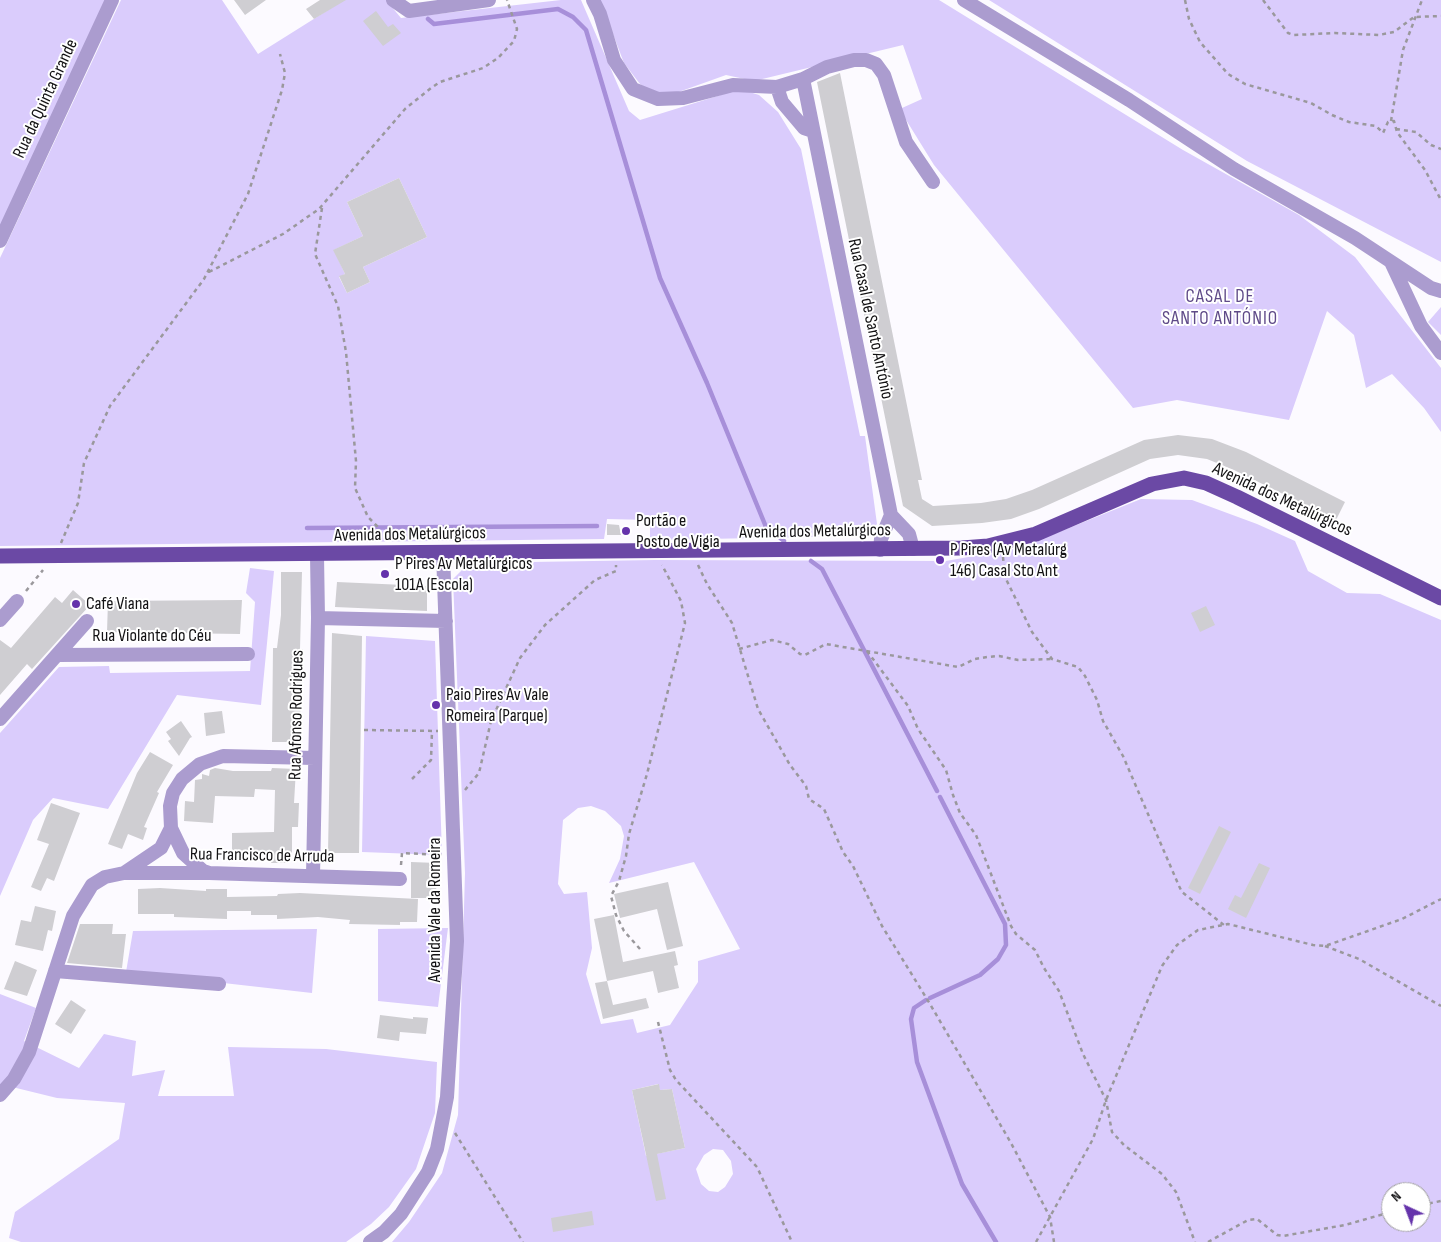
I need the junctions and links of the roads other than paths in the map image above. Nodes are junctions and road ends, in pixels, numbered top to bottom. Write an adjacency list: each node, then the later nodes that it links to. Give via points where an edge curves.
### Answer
1 (112, 0): 10 (street, Rua da Quinta Grande)
2 (393, 0): 3 (street, via 409,11)
3 (489, 0)
4 (593, 0): 7 (street, via 614,60 633,89 658,99 683,98 733,85)
5 (964, 0): 11 (street, via 1129,100 1234,169)
6 (803, 79): 7 (street); 8 (street, Rua Casal de Santo António); 9 (street, via 827,67 854,60 876,64 884,75 906,142)
7 (777, 86): 8 (street, via 782,102 804,128)
8 (813, 131): 14 (street, Rua Casal de Santo António)
9 (933, 182)
10 (0, 242)
11 (1391, 262): 12 (street); 13 (street, via 1425,334)
12 (1441, 291)
13 (1441, 353)
14 (891, 515): 15 (street, via 909,534); 16 (street)
15 (913, 549): 16 (main road, Avenida dos Metalúrgicos); 20 (main road, Avenida dos Metalúrgicos, via 1002,543 1058,526 1152,484 1184,478 1237,497)
16 (880, 550): 17 (main road, Avenida dos Metalúrgicos)
17 (443, 553): 18 (main road, Avenida dos Metalúrgicos); 25 (street, Avenida Vale da Romeira)
18 (317, 555): 19 (main road, Avenida dos Metalúrgicos); 22 (street, Rua Afonso Rodrigues)
19 (0, 556)
20 (1441, 598)
21 (17, 601): 23 (street)
22 (318, 618): 25 (street); 29 (street, Rua Afonso Rodrigues)
23 (0, 620)
24 (88, 621): 27 (street, Rua Violante do Céu)
25 (446, 621): 38 (street, Avenida Vale da Romeira, via 457,941 444,1116 428,1172 401,1214)
26 (248, 654): 27 (street, Rua Violante do Céu)
27 (57, 655): 28 (street, Rua Violante do Céu)
28 (0, 719)
29 (315, 758): 30 (street, via 223,756 200,764 182,779 173,793); 33 (street, Rua Afonso Rodrigues)
30 (171, 828): 31 (street, via 161,848); 32 (street, via 183,852)
31 (124, 873): 32 (street, Rua Francisco de Arruda); 35 (street, via 98,881 81,899)
32 (209, 873): 33 (street, Rua Francisco de Arruda)
33 (313, 876): 34 (street, Rua Francisco de Arruda)
34 (400, 879)
35 (55, 971): 36 (street); 37 (street, via 29,1052 14,1079)
36 (219, 984)
37 (0, 1095)
38 (370, 1242)

